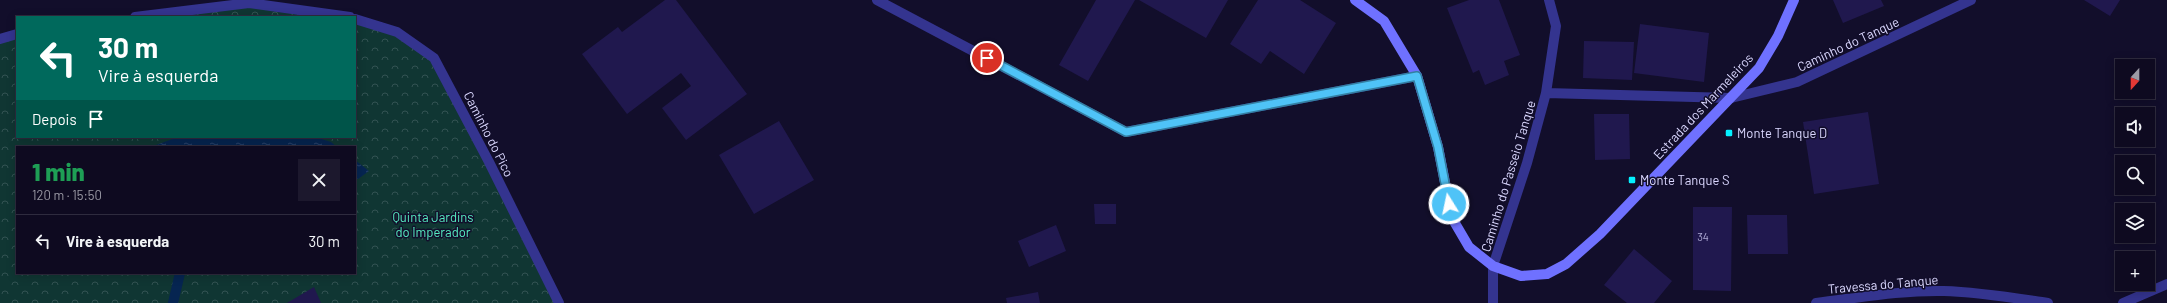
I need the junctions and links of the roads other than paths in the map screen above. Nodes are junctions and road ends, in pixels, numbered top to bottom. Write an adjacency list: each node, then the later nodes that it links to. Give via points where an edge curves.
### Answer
1 (876, 0): 11 (street, via 1126,132)
2 (1355, 0): 11 (main road, Estrada dos Marmeleiros, via 1384,21)
3 (1549, 0): 12 (street, Caminho do Passeio Tanque, via 1556,26)
4 (1794, 0): 13 (main road, Estrada dos Marmeleiros, via 1778,36 1759,68)
5 (1971, 0): 13 (street, Caminho do Tanque, via 1797,82)
6 (143, 16): 7 (street, via 249,3)
7 (343, 16)
8 (356, 18): 16 (street, Caminho do Pico, via 398,32 434,58)
9 (16, 34): 10 (street)
10 (0, 39)
11 (1417, 76): 14 (main road, Estrada dos Marmeleiros, via 1438,147 1452,218 1469,247)
12 (1546, 93): 13 (street, Caminho do Passeio Tanque); 14 (street, Caminho do Passeio Tanque, via 1527,163)
13 (1731, 98): 14 (main road, Estrada dos Marmeleiros, via 1600,234 1566,264 1547,274 1522,276)
14 (1493, 266): 17 (street, Caminho do Passeio Tanque)
15 (2167, 284): 20 (street)
16 (559, 303)
17 (1493, 303)
18 (1816, 303): 19 (street, Travessa do Tanque, via 1944,291)
19 (2048, 303)
20 (2123, 303)

